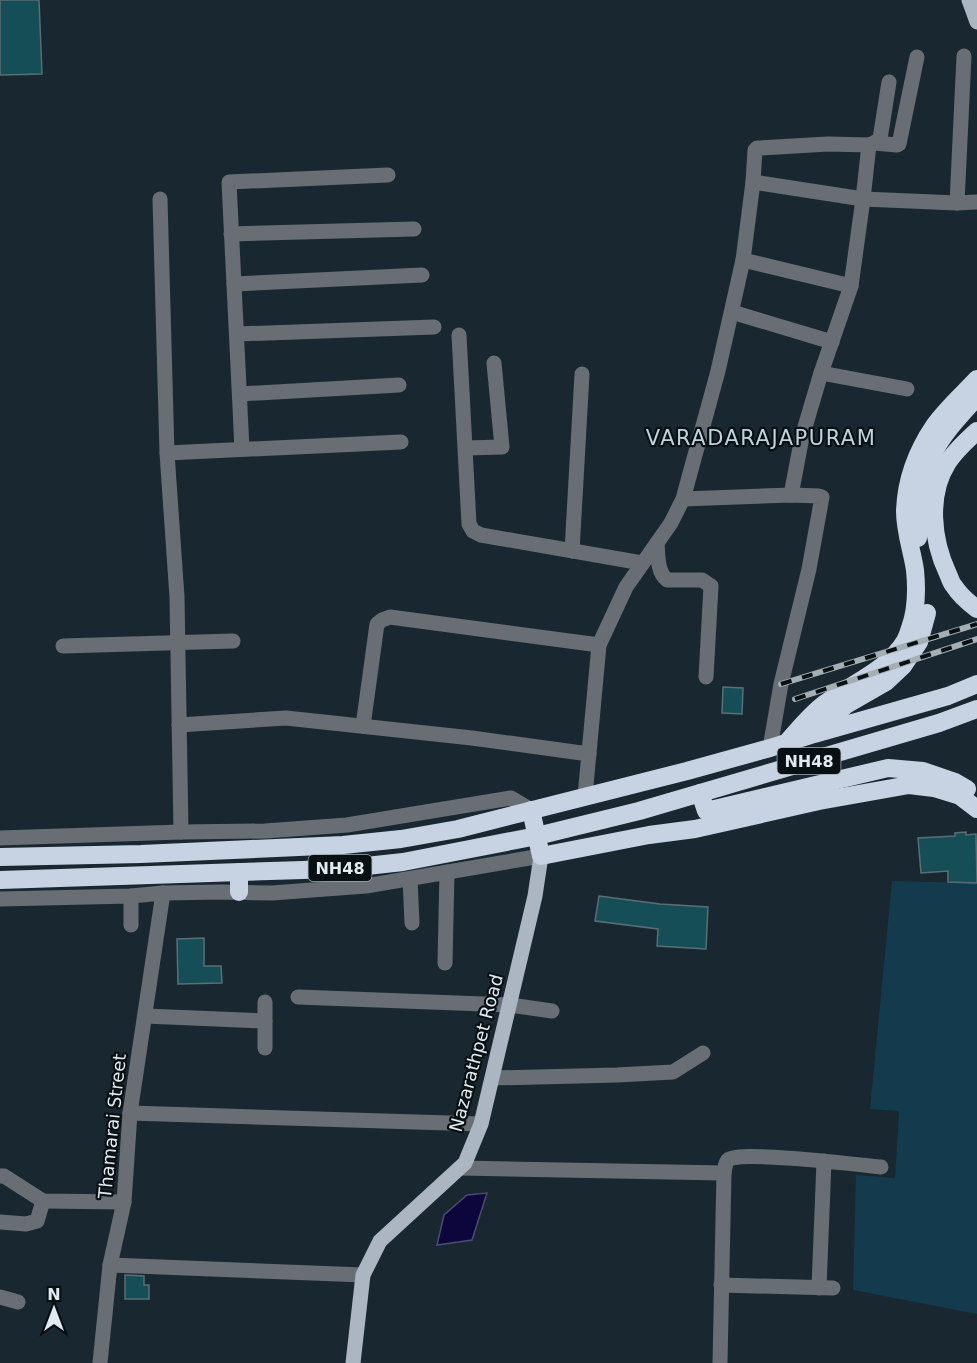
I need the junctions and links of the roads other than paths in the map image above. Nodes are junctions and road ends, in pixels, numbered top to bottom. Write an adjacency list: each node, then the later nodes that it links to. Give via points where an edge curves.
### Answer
1 (969, 0): 2 (main road)
2 (977, 22)
3 (964, 56): 12 (street)
4 (917, 57): 6 (street, via 899,144)
5 (889, 82): 6 (street, via 880,139)
6 (871, 144): 8 (street, via 757,148); 10 (street)
7 (388, 175): 14 (street, via 229,182)
8 (753, 182): 10 (street); 15 (street)
9 (160, 199): 36 (street)
10 (863, 199): 12 (street); 18 (street)
11 (977, 202): 12 (street)
12 (957, 203)
13 (414, 229): 14 (street)
14 (231, 234): 17 (street)
15 (743, 260): 18 (street); 19 (street)
16 (422, 275): 17 (street)
17 (234, 284): 21 (street)
18 (851, 286): 23 (street)
19 (732, 312): 23 (street); 38 (street)
20 (434, 327): 21 (street)
21 (237, 334): 30 (street)
22 (459, 335): 34 (street)
23 (832, 342): 25 (street)
24 (494, 363): 34 (street, via 502,447)
25 (821, 373): 29 (street); 37 (street, via 802,437)
26 (582, 374): 40 (street)
27 (977, 379): 53 (highway, via 934,425 916,458 908,484 905,512 917,596 906,640 868,677 842,691)
28 (399, 385): 30 (street)
29 (907, 389)
30 (240, 394): 35 (street)
31 (977, 397): 52 (highway, via 934,451 923,479 918,541 928,591 927,615 919,642 886,682 846,705)
32 (977, 431): 42 (highway, via 948,463 934,505 941,560 954,587)
33 (401, 442): 35 (street)
34 (466, 448): 40 (street, via 469,524 473,531)
35 (242, 449): 36 (street)
36 (167, 453): 44 (street)
37 (791, 495): 38 (street); 53 (street, via 819,495 822,500 781,684)
38 (683, 499): 39 (street)
39 (657, 543): 41 (street); 47 (street, via 660,569 666,580 702,580 711,586)
40 (573, 551): 41 (street)
41 (642, 562): 45 (street)
42 (977, 609)
43 (233, 641): 44 (street)
44 (177, 642): 46 (street); 50 (street)
45 (600, 645): 51 (street, via 390,617 377,624); 54 (street)
46 (63, 646)
47 (706, 677)
48 (977, 684): 52 (highway, NH48)
49 (977, 709): 55 (highway, NH48)
50 (179, 725): 51 (street, via 286,718); 60 (street)
51 (363, 726): 54 (street)
52 (814, 734): 53 (highway, NH48)
53 (778, 745): 56 (highway, NH48)
54 (589, 754): 56 (street)
55 (700, 793): 57 (highway, via 706,811 888,768 923,771 955,782); 62 (highway, NH48)
56 (585, 796): 59 (highway, NH48)
57 (977, 796)
58 (977, 809): 65 (highway, via 960,796 909,785)
59 (531, 810): 60 (street, via 511,798 347,825); 62 (highway); 64 (highway, NH48, via 458,829 343,845)
60 (181, 832): 61 (street)
61 (80, 836): 63 (street); 64 (highway)
62 (537, 836): 65 (highway); 67 (highway, NH48, via 403,862)
63 (0, 838)
64 (81, 854): 66 (highway, NH48)
65 (541, 856): 68 (street); 80 (main road, Nazarathpet Road)
66 (0, 857)
67 (239, 872): 70 (highway, NH48); 71 (highway)
68 (447, 872): 69 (street); 77 (street)
69 (410, 879): 71 (street, via 354,887); 75 (street)
70 (0, 880)
71 (239, 892): 72 (street)
72 (163, 893): 73 (street); 82 (street, Thamarai Street)
73 (131, 896): 74 (street); 76 (street)
74 (0, 899)
75 (412, 923)
76 (131, 925)
77 (445, 963)
78 (298, 997): 80 (street)
79 (265, 1002): 83 (street)
80 (510, 1005): 81 (street); 86 (main road, Nazarathpet Road)
81 (552, 1011)
82 (145, 1016): 83 (street); 87 (street, Thamarai Street)
83 (265, 1021): 84 (street)
84 (265, 1048)
85 (703, 1053): 86 (street, via 673,1072)
86 (493, 1078): 88 (main road, Nazarathpet Road)
87 (130, 1113): 88 (street); 95 (street, Thamarai Street)
88 (482, 1124): 91 (main road, Nazarathpet Road)
89 (824, 1161): 90 (street); 92 (street, via 745,1156 729,1158); 99 (street, via 826,1288)
90 (881, 1167)
91 (460, 1168): 92 (street); 98 (main road, Nazarathpet Road, via 380,1241)
92 (724, 1173): 99 (street)
93 (0, 1176): 94 (street)
94 (43, 1201): 95 (street); 96 (street, via 37,1221)
95 (124, 1202): 97 (street, Thamarai Street)
96 (0, 1222)
97 (110, 1265): 98 (street); 102 (street, Thamarai Street)
98 (363, 1275): 103 (main road, Nazarathpet Road)
99 (721, 1285): 104 (street)
100 (0, 1297): 101 (street)
101 (18, 1302)
102 (100, 1363)
103 (353, 1363)
104 (720, 1363)

